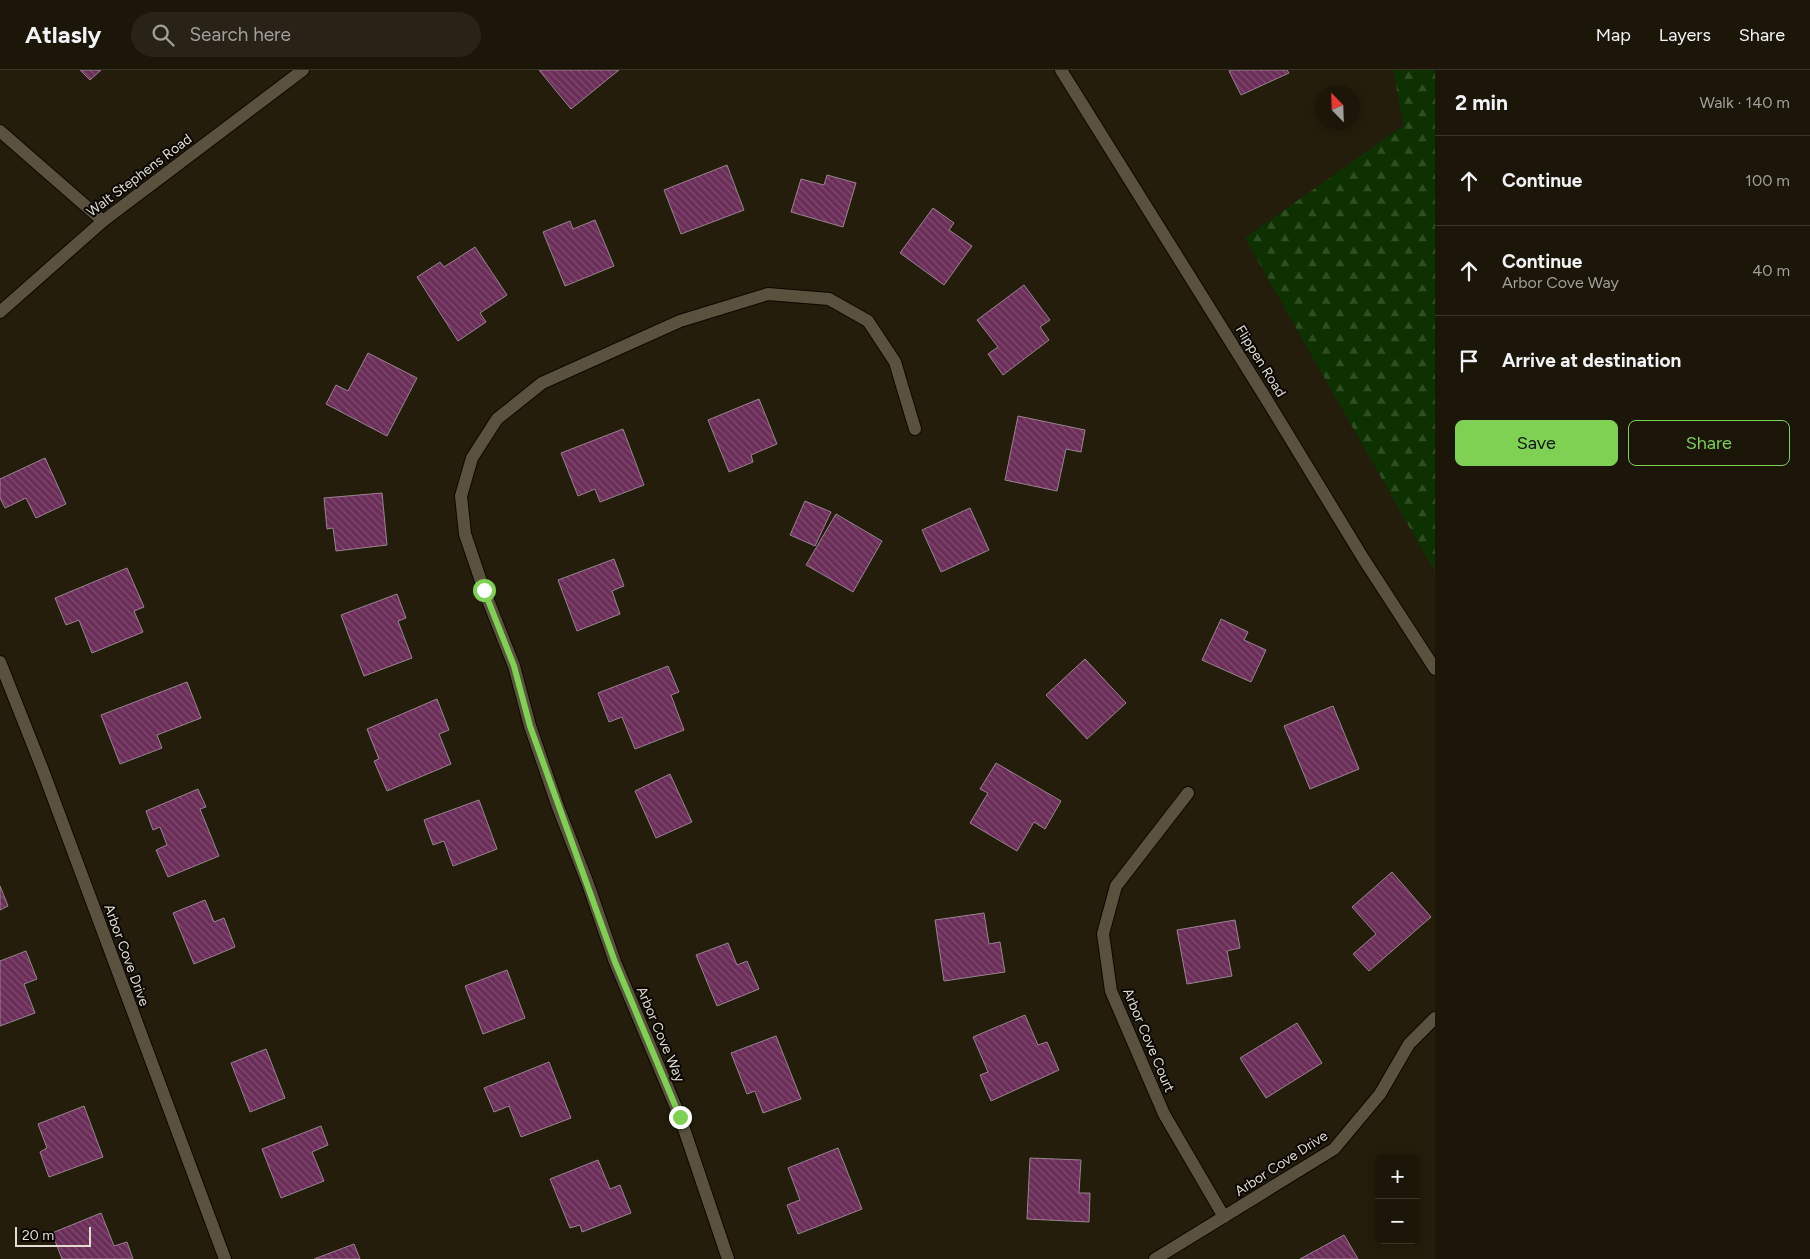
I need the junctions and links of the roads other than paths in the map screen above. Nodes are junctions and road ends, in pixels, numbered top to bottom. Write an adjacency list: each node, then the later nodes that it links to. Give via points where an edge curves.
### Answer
1 (303, 70): 4 (street, Walt Stephens Road)
2 (1060, 70): 8 (street, Flippen Road)
3 (0, 131): 4 (street)
4 (102, 221): 5 (street, Walt Stephens Road)
5 (0, 312)
6 (915, 430): 13 (street, Arbor Cove Way, via 895,362 868,321 830,299 768,294 680,321 542,383 497,419 472,458 461,496 466,534 514,666 530,726 558,807 615,962 680,1117)
7 (0, 662): 12 (street, Arbor Cove Drive)
8 (1435, 669)
9 (1188, 793): 11 (street, Arbor Cove Court, via 1116,886 1103,934 1111,991 1164,1114)
10 (1435, 1018): 11 (street, Arbor Cove Drive, via 1409,1044 1380,1094 1334,1149)
11 (1224, 1218): 14 (street, Arbor Cove Drive)
12 (225, 1259)
13 (728, 1259)
14 (1155, 1259)

